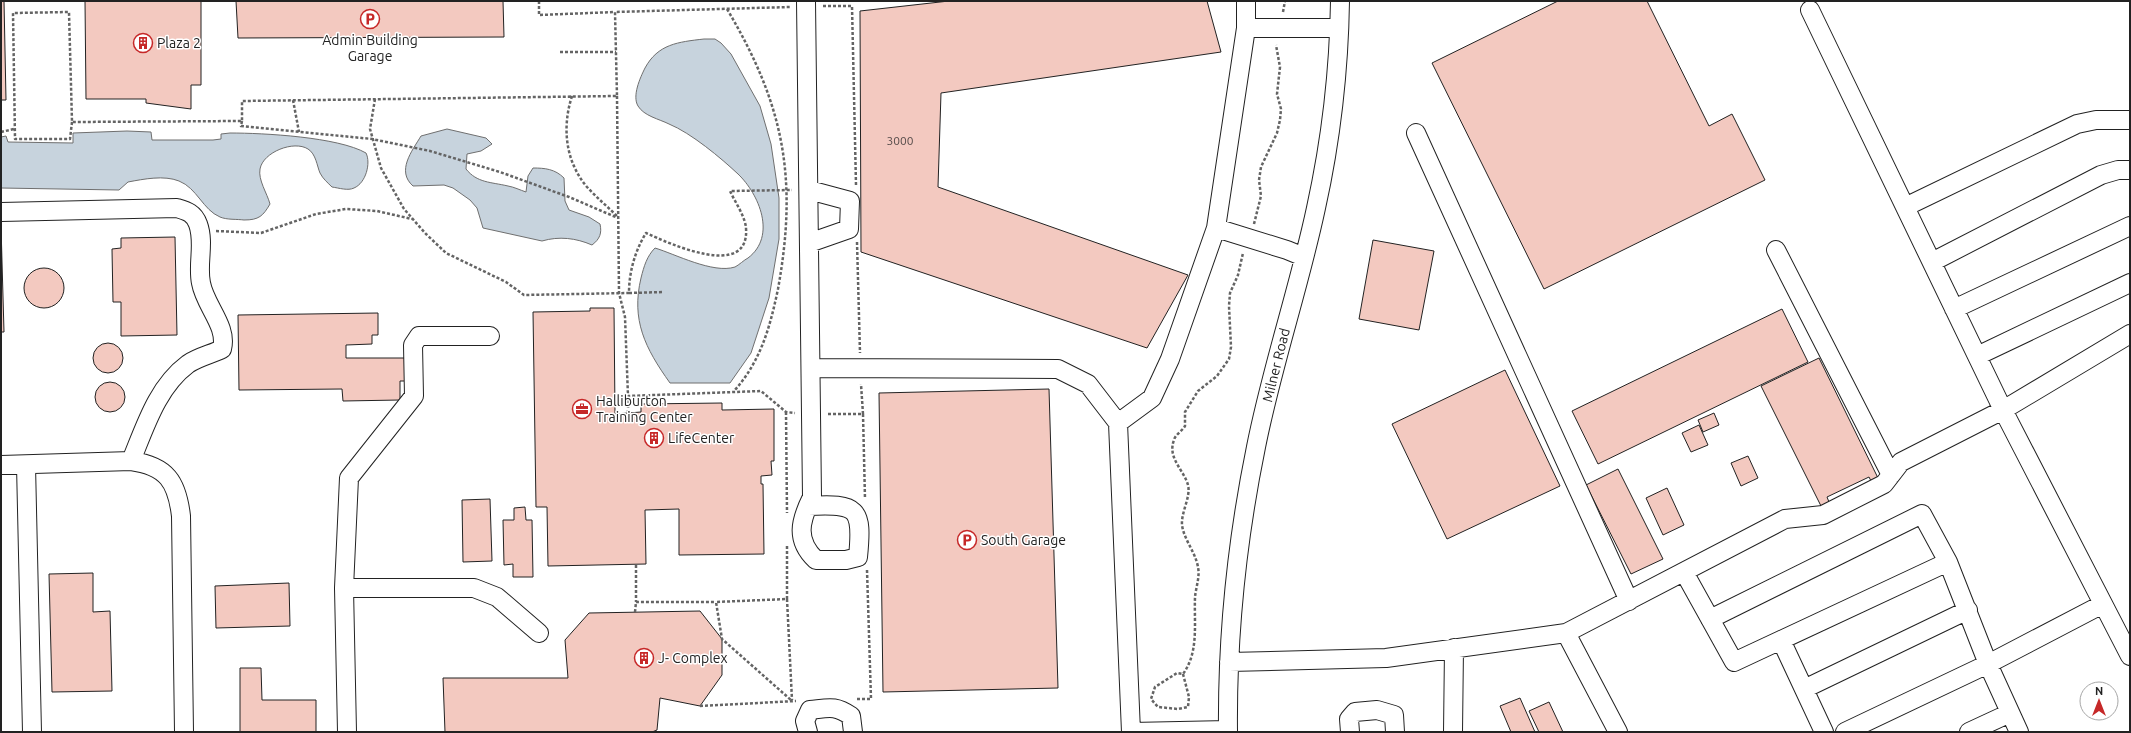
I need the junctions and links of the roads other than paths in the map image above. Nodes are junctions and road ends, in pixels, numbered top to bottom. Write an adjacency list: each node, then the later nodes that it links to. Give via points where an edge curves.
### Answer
1 (1246, 1): 5 (street)
2 (1340, 1): 6 (street, Milner Road)
3 (806, 4): 10 (street)
4 (1810, 10): 11 (street)
5 (1246, 28): 6 (street); 14 (street)
6 (1339, 28): 17 (street, Milner Road, via 1330,133)
7 (2130, 120): 11 (street, via 2096,120 2077,124)
8 (1416, 133): 35 (street)
9 (2130, 170): 18 (street, via 2118,170 2101,175)
10 (808, 190): 15 (street); 15 (street, via 850,201 849,229)
11 (1905, 206): 18 (street)
12 (1, 212): 27 (street, via 177,208 191,213 198,223 201,283 225,339 222,349 189,364 168,384 148,416)
13 (2130, 226): 20 (street)
14 (1216, 228): 17 (street); 26 (street, via 1170,359 1152,398)
15 (809, 243): 24 (street)
16 (1776, 250): 30 (street)
17 (1304, 257): 44 (street, Milner Road, via 1256,446 1238,550)
18 (1932, 262): 20 (street)
19 (2130, 282): 23 (street)
20 (1954, 309): 23 (street)
21 (2130, 334): 25 (street)
22 (490, 336): 34 (street, via 419,336 413,345 414,396 348,478)
23 (1977, 356): 25 (street)
24 (811, 368): 26 (street, via 1058,369 1088,384); 31 (street, via 812,497)
25 (2003, 410): 30 (street, via 1901,462); 36 (street)
26 (1118, 423): 48 (street, via 1131,732)
27 (131, 461): 29 (street); 50 (street, via 146,463 168,475 179,499 184,628)
28 (1, 465): 29 (street)
29 (26, 465): 49 (street)
30 (1891, 475): 33 (street, via 1884,484 1823,515 1785,519)
31 (808, 506)
32 (1948, 562): 37 (street); 38 (street, via 1922,514); 41 (street)
33 (1684, 572): 35 (street); 38 (street)
34 (344, 588): 39 (street, via 474,588 497,597); 51 (street)
35 (1629, 601): 40 (street)
36 (2103, 604): 43 (street); 45 (street)
37 (1968, 610): 45 (street); 46 (street)
38 (1710, 619): 41 (street, via 1734,662)
39 (539, 633)
40 (1566, 633): 42 (street); 57 (street)
41 (1781, 640): 46 (street)
42 (1454, 648): 44 (street, via 1386,658); 56 (street)
43 (2130, 656)
44 (1229, 662): 48 (street, Milner Road)
45 (1988, 664): 47 (street); 59 (street)
46 (1804, 689): 58 (street)
47 (2010, 713): 60 (street); 61 (street)
48 (1228, 731)
49 (32, 732)
50 (184, 732)
51 (347, 732)
52 (808, 732): 53 (street, via 805,721 810,710 824,709 840,709 851,716)
53 (853, 732)
54 (1350, 732): 55 (street, via 1349,719 1355,712 1377,710 1394,715)
55 (1395, 732)
56 (1453, 732)
57 (1618, 732)
58 (1824, 732)
59 (1845, 732)
60 (1969, 732)
61 (2018, 732)

